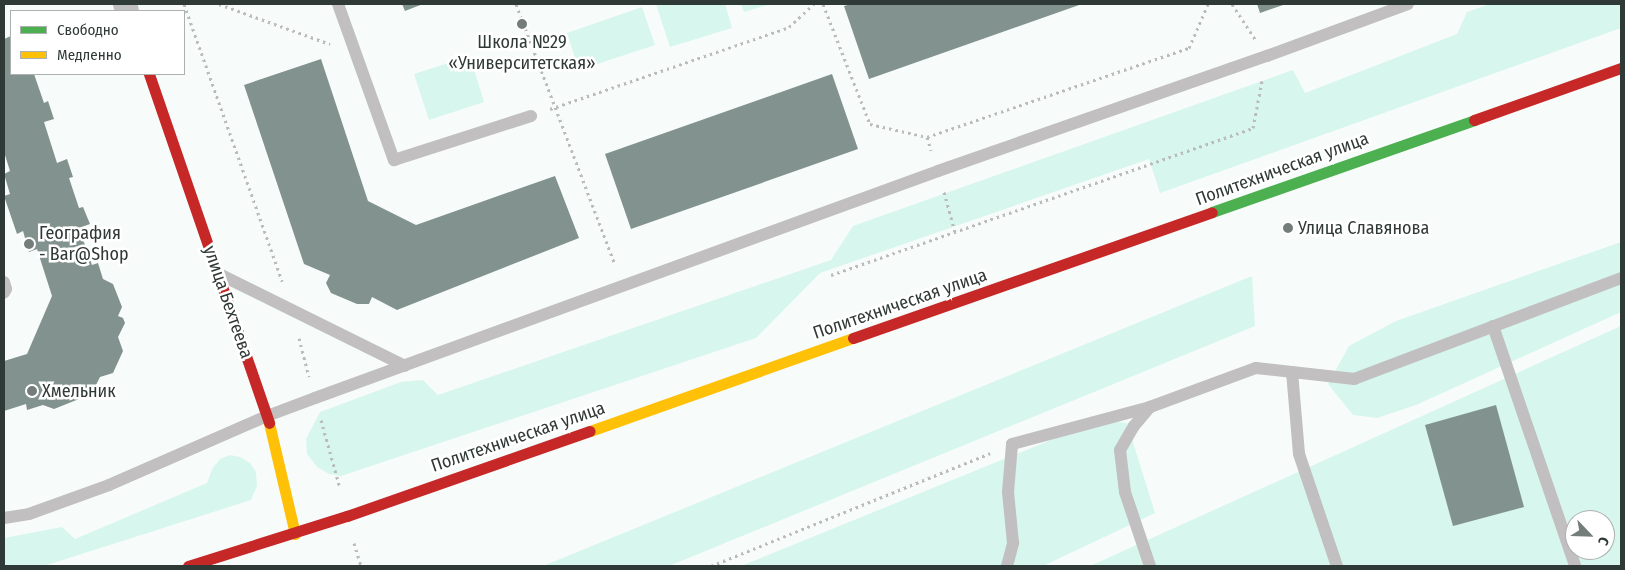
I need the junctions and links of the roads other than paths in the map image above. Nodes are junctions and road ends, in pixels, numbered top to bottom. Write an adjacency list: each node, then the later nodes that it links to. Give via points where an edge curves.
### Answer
1 (338, 4): 5 (lane, via 394,160)
2 (1408, 4): 11 (lane)
3 (1621, 68): 16 (street, Политехническая улица)
4 (149, 75): 6 (street, улица Бехтеева)
5 (531, 116)
6 (218, 274): 11 (lane); 14 (street, улица Бехтеева)
7 (1621, 278): 10 (lane)
8 (4, 282): 9 (lane)
9 (4, 293)
10 (1493, 326): 12 (lane, via 1354,379); 21 (lane)
11 (405, 366): 14 (lane)
12 (1292, 372): 13 (lane, via 1256,368); 20 (lane, via 1299,454)
13 (1150, 407): 18 (lane, via 1012,444 1008,492 1013,543); 19 (lane, via 1120,450 1125,492)
14 (267, 416): 15 (lane, via 109,485 29,514); 16 (street, улица Бехтеева)
15 (4, 518)
16 (295, 534): 17 (street, Политехническая улица)
17 (188, 566)
18 (1007, 566)
19 (1150, 566)
20 (1337, 566)
21 (1575, 566)

